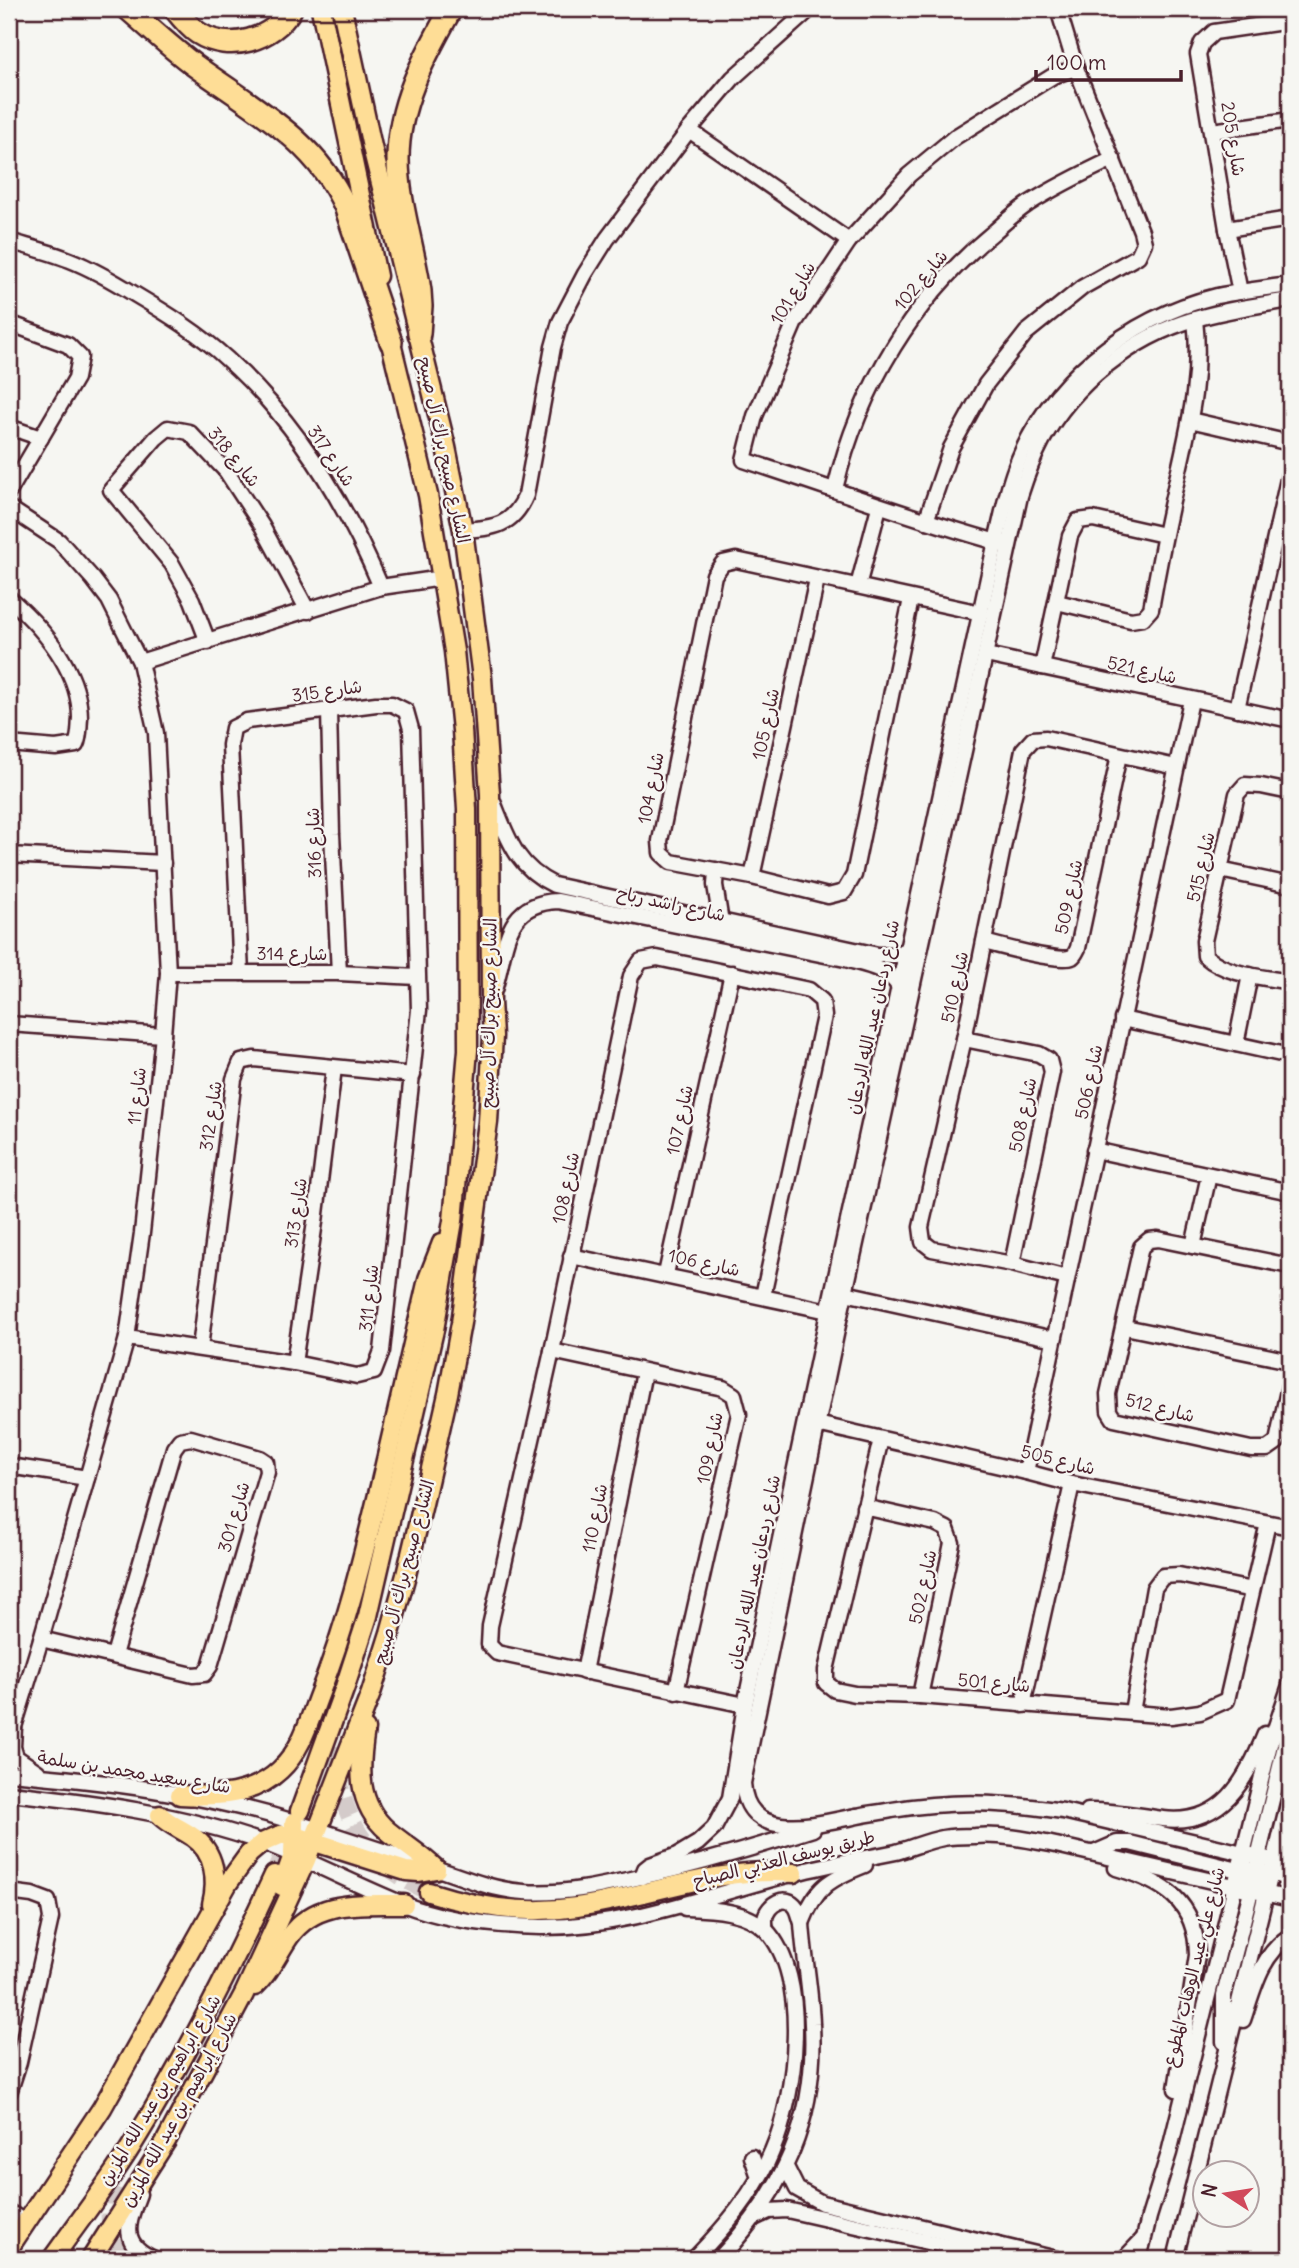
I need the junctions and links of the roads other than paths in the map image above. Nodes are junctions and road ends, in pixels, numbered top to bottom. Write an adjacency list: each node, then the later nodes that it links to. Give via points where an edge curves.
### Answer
1 (128, 9): 14 (highway, via 193,64)
2 (147, 9): 14 (highway)
3 (175, 9): 4 (highway, via 199,34 235,43 272,30)
4 (291, 9)
5 (321, 9): 29 (main road, الشارع صبيح براك آل صبيح)
6 (342, 9): 28 (main road, الشارع صبيح براك آل صبيح)
7 (451, 9): 13 (highway)
8 (463, 9): 13 (highway)
9 (810, 9): 16 (street, via 733,78)
10 (1058, 9): 12 (street)
11 (1290, 20): 17 (street, شارع 205, via 1214,32 1202,43 1198,54)
12 (1076, 68): 18 (street); 22 (street, شارع 101, via 1053,76 955,137 909,175)
13 (410, 93): 28 (highway, via 398,161 420,291)
14 (264, 113): 29 (highway, via 306,149 337,190)
15 (1290, 120): 17 (street)
16 (689, 130): 22 (street); 41 (street, via 607,239 560,322 522,505 498,526)
17 (1212, 131): 20 (street, شارع 205)
18 (1113, 159): 36 (street, شارع 102, via 1026,205 977,245 938,286 896,340 875,380 844,453); 40 (street, via 1141,231 1144,243 1138,256 1083,287 1026,333 986,384 951,448)
19 (1290, 219): 20 (street)
20 (1227, 229): 24 (street, شارع 205)
21 (9, 241): 47 (street, شارع 317, via 71,260 112,281 164,311 228,359 316,463 357,530)
22 (849, 241): 36 (street, شارع 101, via 795,322 755,415 744,460)
23 (1290, 285): 24 (street, شارع ردعان عبد الله الردعان)
24 (1240, 292): 33 (street, شارع ردعان عبد الله الردعان, via 1170,312 1116,340 1073,376 1057,396)
25 (1290, 300): 26 (street, شارع ردعان عبد الله الردعان)
26 (1195, 319): 30 (street, via 1198,375); 33 (street, شارع ردعان عبد الله الردعان, via 1119,356 1072,398)
27 (9, 323): 32 (street, via 68,345 80,357 76,378)
28 (419, 334): 41 (main road, الشارع صبيح براك آل صبيح)
29 (391, 342): 44 (main road, الشارع صبيح براك آل صبيح, via 428,495)
30 (1190, 420): 34 (street); 42 (street)
31 (9, 427): 32 (street)
32 (41, 438): 37 (street)
33 (1037, 438): 43 (street, شارع ردعان عبد الله الردعان, via 1015,469)
34 (1290, 443)
35 (1290, 470): 58 (street)
36 (835, 489): 38 (street, شارع 101)
37 (9, 492)
38 (879, 507): 40 (street, شارع 101); 46 (street)
39 (9, 508): 55 (street, شارع 11, via 59,541 93,579 110,600)
40 (926, 521): 43 (street, شارع 101)
41 (463, 530): 65 (main road, الشارع صبيح براك آل صبيح, via 482,678)
42 (1164, 535): 50 (street, via 1093,519 1078,522 1070,536); 50 (street, via 1151,609 1143,618 1131,620)
43 (1002, 543): 52 (street, شارع ردعان عبد الله الردعان); 54 (street, شارع ردعان عبد الله الردعان)
44 (442, 578): 47 (street); 98 (main road, الشارع صبيح براك آل صبيح, via 462,730 468,875 468,1050)
45 (817, 579): 46 (street, شارع 104); 68 (street, شارع 104, via 736,560 723,563 714,575 660,841 661,853 671,862); 70 (street, شارع 105)
46 (858, 586): 49 (street, شارع 104)
47 (381, 587): 51 (street)
48 (9, 598): 61 (street, via 47,636 69,672 80,706 75,745)
49 (911, 599): 52 (street, شارع 104); 70 (street, شارع 104, via 854,875 844,892 828,896)
50 (1057, 602): 56 (street)
51 (308, 611): 53 (street); 53 (street, شارع 318, via 226,471 189,432 168,428 111,489 172,564)
52 (981, 613): 74 (street, شارع ردعان عبد الله الردعان)
53 (208, 642): 55 (street)
54 (986, 655): 56 (street, شارع 521); 93 (street, شارع ردعان عبد الله الردعان)
55 (140, 662): 67 (street, شارع 11, via 156,733)
56 (1042, 667): 57 (street, شارع 521)
57 (1191, 700): 58 (street, شارع 521); 63 (street, شارع 506)
58 (1237, 709): 60 (street, شارع 521)
59 (329, 711): 77 (street, شارع 315, via 247,721 233,728 230,745); 78 (street, شارع 316); 81 (street, شارع 315, via 392,704 406,711 411,729)
60 (1290, 720)
61 (9, 744)
62 (1119, 755): 63 (street, شارع 510); 73 (street, شارع 509, via 1075,955 1056,958); 73 (street, شارع 510, via 1046,738 1033,739 1023,750)
63 (1175, 767): 85 (street, شارع 506)
64 (1290, 792): 69 (street, شارع 515, via 1245,785 1237,794)
65 (490, 794): 72 (street, شارع راشد رباح, via 515,853 542,880); 84 (main road, الشارع صبيح براك آل صبيح)
66 (9, 855): 67 (street)
67 (163, 863): 76 (street, شارع 11)
68 (716, 870): 70 (street, شارع 104); 72 (street)
69 (1220, 870): 71 (street); 80 (street, شارع 515, via 1204,941 1205,956 1214,965)
70 (752, 877)
71 (1290, 885)
72 (722, 922): 75 (street, شارع راشد رباح)
73 (984, 942): 88 (street, شارع 510)
74 (907, 949): 75 (street, شارع راشد رباح); 83 (street, شارع ردعان عبد الله الردعان)
75 (877, 961): 83 (street, شارع راشد رباح); 84 (street, شارع راشد رباح, via 845,959 550,902 532,907 508,932)
76 (168, 973): 77 (street, شارع 314); 87 (street, شارع 11)
77 (241, 973): 78 (street, شارع 314)
78 (339, 973): 81 (street, شارع 314)
79 (732, 974): 100 (street, شارع 108, via 657,958 641,961 631,976); 103 (street, شارع 107); 106 (street, شارع 108, via 809,990 823,1005)
80 (1251, 975): 82 (street, شارع 515); 89 (street)
81 (417, 977): 92 (street, شارع 311, via 419,1010)
82 (1290, 982)
83 (899, 987): 93 (street, شارع ردعان عبد الله الردعان)
84 (491, 1001): 134 (main road, الشارع صبيح براك آل صبيح, via 488,1122 461,1323 409,1564)
85 (1122, 1019): 89 (street); 94 (street, شارع 506)
86 (9, 1024): 87 (street)
87 (163, 1035): 109 (street, شارع 11)
88 (964, 1039): 101 (street, شارع 508, via 1039,1054 1049,1060 1052,1072); 101 (street, شارع 510, via 921,1227 923,1242 932,1249)
89 (1236, 1044): 90 (street)
90 (1290, 1056)
91 (334, 1068): 92 (street, شارع 312); 111 (street, شارع 312, via 254,1059 241,1062 234,1079); 114 (street, شارع 313)
92 (412, 1076): 114 (street, شارع 311, via 382,1351 374,1372 357,1376)
93 (880, 1105): 96 (street, شارع ردعان عبد الله الردعان)
94 (1094, 1150): 95 (street); 104 (street, شارع 506)
95 (1209, 1175): 97 (street); 99 (street)
96 (863, 1183): 105 (street, شارع ردعان عبد الله الردعان); 107 (street, شارع ردعان عبد الله الردعان)
97 (1290, 1192)
98 (453, 1221): 117 (main road, الشارع صبيح براك آل صبيح); 145 (main road, via 428,1279 351,1605 302,1740 286,1765 255,1787 218,1796)
99 (1193, 1246): 102 (street, شارع 512); 108 (street, شارع 512, via 1158,1239 1140,1247)
100 (571, 1256): 103 (street, شارع 106); 112 (street, شارع 108)
101 (1012, 1264): 104 (street, شارع 510)
102 (1290, 1266)
103 (666, 1275): 106 (street, شارع 106)
104 (1067, 1278): 110 (street, شارع 506)
105 (845, 1293): 110 (street); 118 (street, شارع ردعان عبد الله الردعان)
106 (763, 1296): 107 (street, شارع 106)
107 (828, 1311): 127 (street, شارع ردعان عبد الله الردعان)
108 (1125, 1326): 113 (street); 116 (street, شارع 512, via 1108,1394 1114,1419 1267,1449 1277,1442)
109 (127, 1338): 111 (street, شارع 311); 122 (street, شارع 11)
110 (1054, 1339): 121 (street, شارع 506)
111 (200, 1348): 114 (street, شارع 311)
112 (552, 1352): 115 (street, شارع 109); 132 (street, شارع 108, via 489,1645 497,1653)
113 (1290, 1361)
114 (294, 1363)
115 (644, 1372): 132 (street, شارع 110); 135 (street, شارع 109, via 723,1388 734,1395 739,1414)
116 (1290, 1381)
117 (421, 1389): 141 (main road, via 421,1434 386,1580); 152 (main road, الشارع صبيح براك آل صبيح, via 368,1616)
118 (817, 1424): 119 (street, شارع 505); 127 (street, شارع ردعان عبد الله الردعان)
119 (881, 1439): 121 (street, شارع 505); 124 (street, شارع 501)
120 (9, 1466): 122 (street)
121 (1026, 1472): 123 (street, شارع 505)
122 (87, 1478): 129 (street, شارع 11)
123 (1072, 1485): 125 (street, شارع 505); 138 (street)
124 (864, 1507): 136 (street, شارع 502, via 935,1523 947,1529 952,1543); 136 (street, شارع 501, via 826,1683 855,1694)
125 (1268, 1523): 126 (street, شارع 505); 128 (street, شارع 501)
126 (1290, 1527)
127 (787, 1541): 137 (street, شارع ردعان عبد الله الردعان); 148 (street, شارع ردعان عبد الله الردعان, via 743,1783)
128 (1252, 1590): 139 (street, شارع 501, via 1227,1700 1200,1712 1171,1716); 139 (street, via 1163,1576 1154,1588)
129 (41, 1639): 130 (street, شارع 301); 140 (street, شارع 11)
130 (114, 1655): 130 (street, شارع 301, via 199,1676 208,1671 267,1472 266,1462 191,1438 180,1440)
131 (1290, 1671): 149 (street, via 1246,1776 1217,1807 1184,1819)
132 (584, 1672): 135 (street, شارع 108)
133 (1289, 1688): 158 (street, شارع علي عبد الوهاب المطوع); 162 (street, via 1284,1746)
134 (371, 1692): 153 (main road, الشارع صبيح براك آل صبيح); 161 (main road, via 360,1763 367,1803 383,1827)
135 (676, 1692): 137 (street, شارع 108)
136 (920, 1696): 138 (street, شارع 501)
137 (745, 1705): 147 (street, شارع ردعان عبد الله الردعان)
138 (1023, 1705): 139 (street, شارع 501)
139 (1132, 1712)
140 (11, 1731): 143 (street, شارع 11, via 16,1757)
141 (336, 1746)
142 (9, 1773): 143 (street, شارع سعيد محمد بن سلمة)
143 (42, 1776): 145 (street, شارع سعيد محمد بن سلمة)
144 (9, 1793): 150 (street)
145 (180, 1795): 152 (street, شارع سعيد محمد بن سلمة)
146 (1290, 1797): 162 (street)
147 (730, 1798): 148 (street, via 739,1807); 165 (street, شارع ردعان عبد الله الردعان, via 706,1836 688,1850 650,1865)
148 (746, 1800): 151 (street, via 757,1816 782,1826)
149 (1063, 1811): 151 (street, طريق يوسف العذبي الصباح, via 979,1802); 158 (street, طريق يوسف العذبي الصباح)
150 (160, 1815): 154 (street); 174 (main road, via 197,1840 209,1856 215,1887)
151 (856, 1816): 165 (street, طريق يوسف العذبي الصباح)
152 (296, 1823): 153 (main road); 154 (main road); 159 (main road, الشارع صبيح براك آل صبيح)
153 (316, 1836): 159 (main road, الشارع صبيح براك آل صبيح); 161 (main road, via 406,1871)
154 (262, 1843): 159 (street); 174 (main road, via 243,1861)
155 (1056, 1845): 156 (street, طريق يوسف العذبي الصباح, via 979,1835 942,1838); 157 (street, طريق يوسف العذبي الصباح); 183 (street, via 1163,1887 1186,1910 1192,1925 1194,1979)
156 (906, 1849): 163 (street, طريق يوسف العذبي الصباح); 175 (street, via 827,1883 811,1901)
157 (1094, 1853): 162 (street, via 1130,1843); 167 (street, طريق يوسف العذبي الصباح)
158 (1241, 1854): 162 (street, شارع علي عبد الوهاب المطوع)
159 (300, 1858): 172 (street, طريق يوسف العذبي الصباح); 178 (main road, الشارع صبيح براك آل صبيح)
160 (1290, 1864): 162 (street, طريق يوسف العذبي الصباح)
161 (436, 1869): 165 (street, طريق يوسف العذبي الصباح, via 522,1892 578,1890)
162 (1257, 1872): 166 (street); 167 (street, طريق يوسف العذبي الصباح); 170 (street, طريق يوسف العذبي الصباح); 179 (street, via 1224,1995)
163 (794, 1873): 169 (main road, via 727,1874 593,1904 543,1910 480,1906); 173 (street, طريق يوسف العذبي الصباح)
164 (274, 1875): 181 (main road, شارع ابراهيم بن عبد الله المزين, via 211,2007)
165 (642, 1877)
166 (1290, 1878)
167 (1233, 1886): 183 (street, شارع علي عبد الوهاب المطوع)
168 (9, 1892): 180 (street, via 48,1901 51,1918)
169 (429, 1892)
170 (1266, 1894): 171 (street, طريق يوسف العذبي الصباح); 179 (street)
171 (1290, 1899)
172 (404, 1904): 173 (street, طريق يوسف العذبي الصباح, via 464,1920 539,1927 610,1922); 178 (main road, via 350,1904 313,1916 295,1929 262,1978)
173 (670, 1907): 176 (street, via 746,1917)
174 (210, 1914): 193 (main road, via 102,2109)
175 (802, 1923): 176 (street, via 797,1908 784,1900 768,1909); 185 (street, via 812,2021 811,2074 802,2125)
176 (765, 1929): 186 (street, via 786,1966 795,2042 789,2098)
177 (1290, 1936): 182 (street, via 1259,1969)
178 (244, 1994): 187 (main road, شارع إبراهيم بن عبد الله المزين)
179 (1226, 2054): 182 (street)
180 (9, 2093)
181 (130, 2148): 188 (main road); 196 (main road, شارع ابراهيم بن عبد الله المزين)
182 (1203, 2152): 205 (street)
183 (1169, 2153): 194 (street, شارع علي عبد الوهاب المطوع)
184 (752, 2157): 186 (street)
185 (786, 2167): 189 (street); 192 (street)
186 (759, 2177): 199 (street)
187 (145, 2178): 197 (main road, شارع إبراهيم بن عبد الله المزين); 198 (street, via 128,2231 136,2249)
188 (114, 2187)
189 (797, 2189): 190 (street, via 782,2198); 202 (street, via 849,2211)
190 (787, 2210): 192 (street, via 769,2211); 201 (street)
191 (9, 2212): 193 (street)
192 (756, 2218): 200 (street)
193 (26, 2223): 195 (main road)
194 (1145, 2236): 203 (street); 204 (street, شارع علي عبد الوهاب المطوع)
195 (9, 2248)
196 (52, 2259)
197 (91, 2259)
198 (153, 2259)
199 (694, 2259)
200 (719, 2259)
201 (1003, 2259)
202 (1056, 2259)
203 (1124, 2259)
204 (1139, 2259)
205 (1175, 2259)

